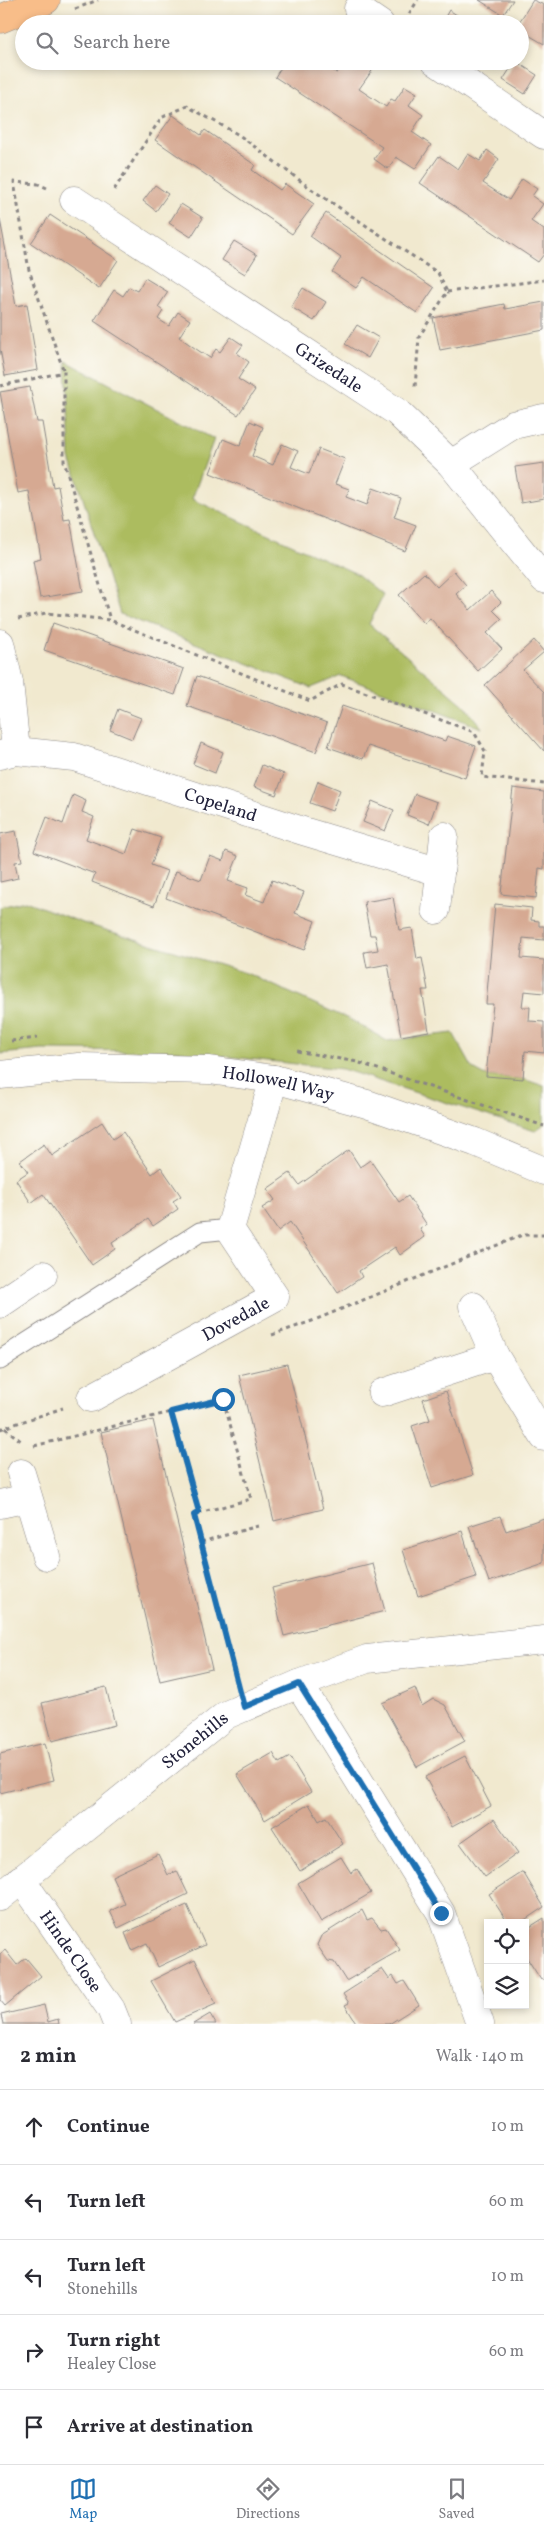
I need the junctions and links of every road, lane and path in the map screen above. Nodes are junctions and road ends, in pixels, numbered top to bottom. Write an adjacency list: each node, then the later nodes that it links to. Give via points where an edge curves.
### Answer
1 (46, 0): 4 (highway)
2 (418, 0): 3 (path)
3 (409, 15)
4 (0, 19)
5 (448, 70): 6 (street)
6 (544, 134)
7 (74, 200): 8 (street, Grizedale); 11 (path, via 38,184 14,182 29,270)
8 (98, 216): 10 (path, via 161,118 187,106 240,135 314,191 438,273); 14 (street, Grizedale, via 397,412)
9 (544, 280): 10 (path)
10 (447, 292): 14 (path, via 419,337)
11 (64, 372): 12 (path); 17 (path, via 64,461)
12 (0, 386)
13 (544, 418): 15 (street, via 513,425)
14 (411, 425): 15 (street, Grizedale)
15 (451, 464): 16 (street, Grizedale)
16 (544, 579)
17 (110, 620): 18 (path, via 46,613); 20 (path, via 310,701 342,684 474,732 485,751 482,777)
18 (5, 632): 19 (street, via 9,682)
19 (8, 754): 22 (street, Copeland, via 74,756)
20 (544, 784)
21 (444, 836): 22 (street)
22 (440, 872): 23 (street)
23 (436, 910)
24 (0, 1075): 25 (street, Hollowell Way, via 89,1068 209,1070)
25 (274, 1079): 26 (street, Hollowell Way, via 367,1104 475,1142); 27 (street)
26 (544, 1171)
27 (230, 1229): 32 (lane, via 200,1232); 34 (street, Dovedale, via 275,1297)
28 (43, 1275): 29 (street)
29 (0, 1304)
30 (473, 1306): 31 (street)
31 (495, 1356): 33 (street); 37 (street)
32 (0, 1360)
33 (382, 1393)
34 (91, 1398)
35 (171, 1412): 36 (path, via 28,1448); 39 (path); 39 (path, via 223,1399 251,1499)
36 (5, 1428)
37 (544, 1437)
38 (0, 1504): 42 (street, via 25,1486)
39 (199, 1512): 41 (path, via 194,1515)
40 (258, 1526): 41 (path)
41 (201, 1542): 45 (path)
42 (46, 1556)
43 (544, 1640): 44 (street, Stonehills, via 367,1658)
44 (299, 1684): 45 (street, Stonehills); 49 (street, via 441,1913)
45 (244, 1707): 46 (street, Stonehills, via 226,1715 180,1750)
46 (21, 1879): 47 (street, Stonehills); 48 (street, Hinde Close, via 111,2009)
47 (0, 1896)
48 (117, 2024)
49 (480, 2024)

